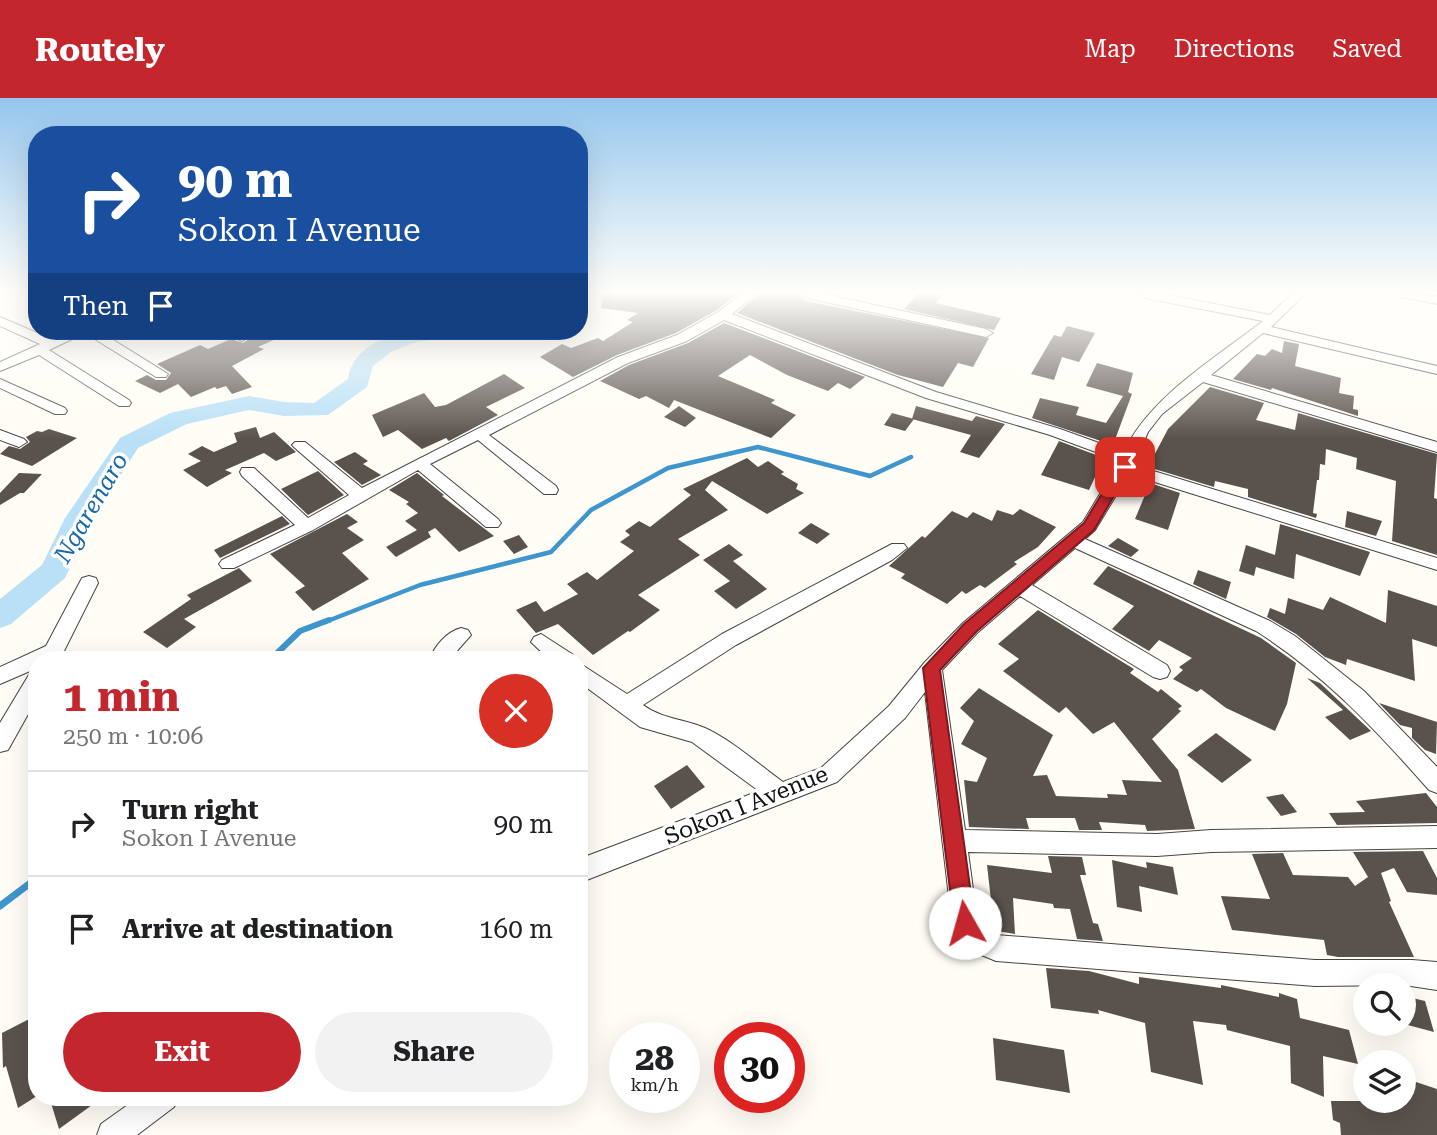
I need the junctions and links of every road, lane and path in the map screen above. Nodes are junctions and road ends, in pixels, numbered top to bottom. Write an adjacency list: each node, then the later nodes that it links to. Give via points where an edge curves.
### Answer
1 (37, 342): 8 (street)
2 (55, 342): 8 (street)
3 (109, 342): 11 (street)
4 (670, 342): 16 (street, via 623,360)
5 (794, 342): 22 (street, via 931,395 1055,432)
6 (1241, 342): 12 (street, Sokon I Avenue)
7 (1337, 342): 10 (street)
8 (45, 347): 9 (street); 14 (street)
9 (0, 367)
10 (1437, 370)
11 (161, 374)
12 (1199, 376): 20 (street); 22 (street, Sokon I Avenue, via 1157,411 1141,431)
13 (0, 383): 15 (street)
14 (124, 403)
15 (60, 411)
16 (479, 433): 21 (street); 24 (street)
17 (0, 435): 18 (street)
18 (19, 442)
19 (300, 445): 25 (street)
20 (1437, 447)
21 (419, 463): 25 (street); 26 (street)
22 (1127, 463): 28 (street, Sokon I Avenue, via 1089,526); 31 (street)
23 (248, 472): 27 (street)
24 (550, 490)
25 (361, 496): 27 (street)
26 (492, 523)
27 (307, 526): 30 (street)
28 (1073, 540): 33 (street, Sokon I Avenue); 47 (street, via 1288,639 1356,695)
29 (898, 548): 45 (street, via 673,673)
30 (228, 564)
31 (1437, 564)
32 (89, 583): 36 (street)
33 (1020, 587): 40 (street, Sokon I Avenue, via 970,628); 41 (street)
34 (461, 635): 37 (street)
35 (541, 642): 38 (street)
36 (53, 651)
37 (443, 651)
38 (553, 651)
39 (28, 664): 42 (street)
40 (932, 668): 48 (street, Sokon I Avenue, via 897,712 829,775); 50 (street)
41 (1160, 671)
42 (0, 676)
43 (588, 677): 45 (street)
44 (28, 695): 46 (street)
45 (627, 705): 48 (street, via 648,721 698,735)
46 (0, 743)
47 (1437, 783)
48 (780, 794): 51 (street, Sokon I Avenue)
49 (1437, 837): 50 (street, via 1157,845)
50 (955, 841): 52 (street, via 965,923 976,940 996,948 1315,974)
51 (588, 868)
52 (1437, 976)
53 (151, 1106): 54 (street)
54 (112, 1135)

